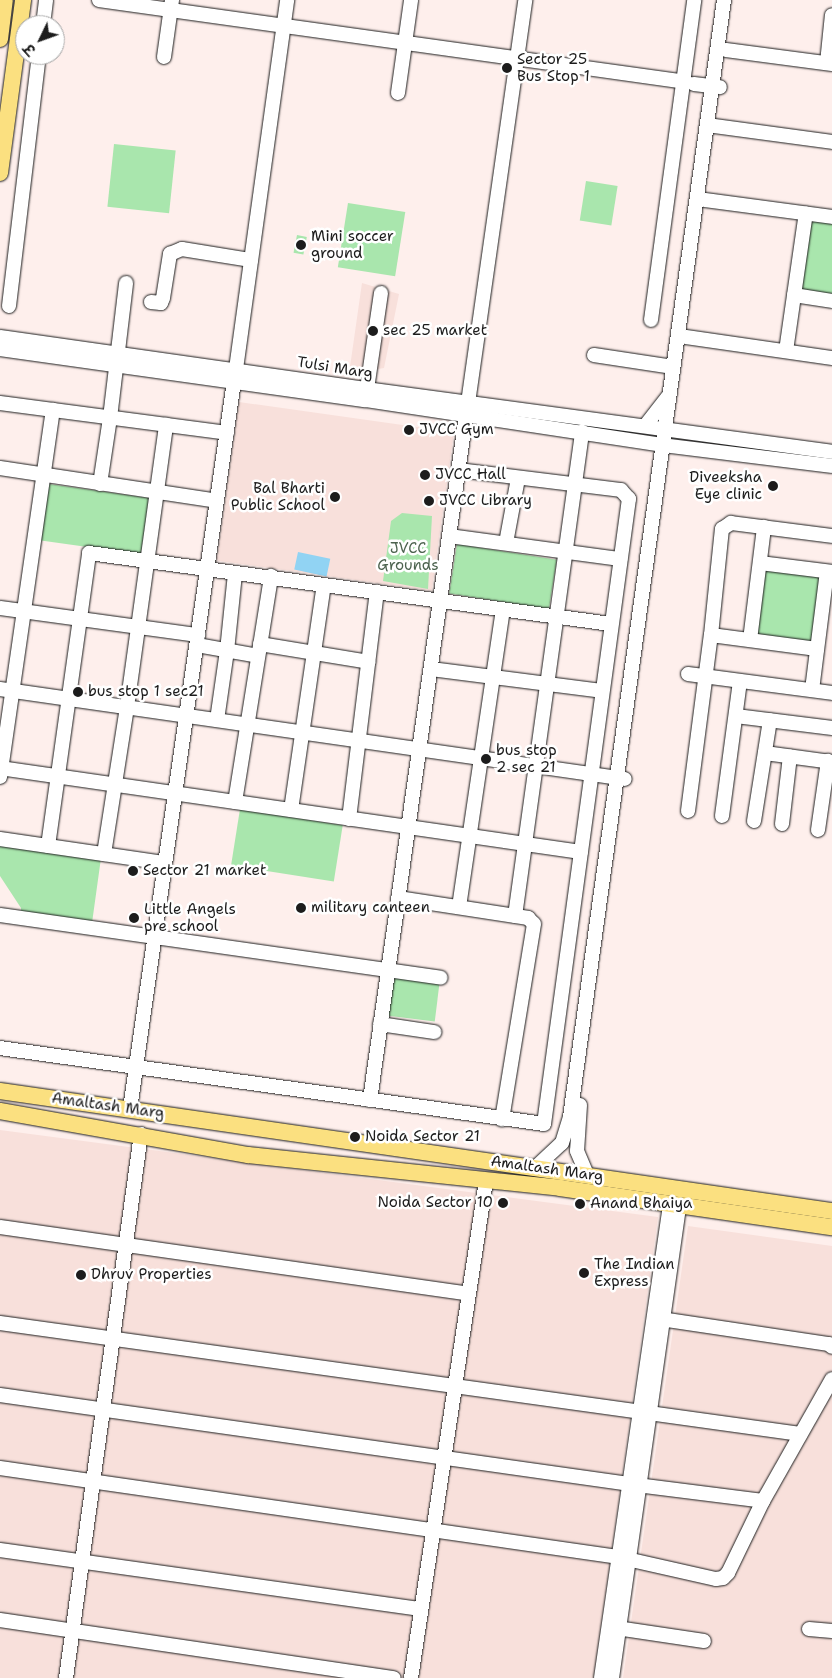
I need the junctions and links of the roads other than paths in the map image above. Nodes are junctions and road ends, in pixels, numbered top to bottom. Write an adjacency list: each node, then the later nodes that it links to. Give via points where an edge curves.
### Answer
1 (5, 0): 15 (main road)
2 (22, 0): 27 (main road)
3 (46, 0): 12 (street)
4 (99, 0): 11 (street)
5 (287, 0): 14 (street)
6 (411, 0): 16 (street)
7 (525, 0): 19 (street)
8 (694, 0): 22 (street)
9 (724, 0): 23 (street)
10 (732, 0): 17 (street)
11 (172, 5): 14 (street); 18 (street)
12 (44, 15)
13 (832, 15): 20 (street)
14 (284, 26): 16 (street); 31 (street)
15 (0, 39)
16 (405, 43): 19 (street); 24 (street)
17 (726, 50): 20 (street); 23 (street)
18 (164, 57)
19 (517, 58): 22 (street); 51 (street)
20 (829, 63)
21 (38, 65): 37 (street)
22 (688, 82): 23 (street); 38 (street)
23 (716, 86): 25 (street)
24 (398, 93)
25 (711, 126): 26 (street); 28 (street); 46 (street)
26 (832, 142)
27 (0, 174)
28 (705, 200): 29 (street); 40 (street)
29 (806, 213): 30 (street); 34 (street)
30 (832, 217)
31 (251, 260): 36 (street, via 182,249 170,254 163,298 161,303); 47 (street)
32 (126, 283): 45 (street)
33 (382, 293): 48 (street)
34 (794, 295): 35 (street); 42 (street)
35 (832, 301)
36 (152, 302)
37 (9, 306)
38 (651, 320)
39 (0, 337): 45 (street, Tulsi Marg)
40 (686, 337): 42 (street); 56 (street)
41 (0, 349): 45 (street, Tulsi Marg)
42 (786, 351): 44 (street)
43 (594, 355): 46 (street)
44 (832, 358)
45 (118, 359): 47 (street, Tulsi Marg); 53 (street)
46 (673, 367): 49 (street)
47 (235, 375): 48 (street, Tulsi Marg); 51 (street, Tulsi Marg); 58 (street)
48 (367, 390): 51 (street, Tulsi Marg)
49 (669, 395): 55 (street); 56 (street)
50 (0, 403): 52 (street)
51 (467, 409): 55 (street, Tulsi Marg); 57 (street, Tulsi Marg); 63 (street)
52 (53, 410): 53 (street); 64 (street)
53 (110, 418): 54 (street); 67 (street)
54 (166, 425): 58 (street); 68 (street)
55 (645, 426): 56 (street, Tulsi Marg)
56 (669, 430): 59 (street); 60 (street, Tulsi Marg)
57 (582, 432): 59 (street, Tulsi Marg); 66 (street)
58 (227, 433): 69 (street)
59 (667, 445): 61 (street, Tulsi Marg); 129 (street)
60 (832, 452)
61 (832, 466)
62 (0, 468): 64 (street)
63 (459, 470): 65 (street); 71 (street)
64 (43, 475): 67 (street); 87 (street)
65 (518, 478): 66 (street); 73 (street)
66 (575, 483): 74 (street); 75 (street, via 627,493 629,498)
67 (100, 484): 68 (street)
68 (156, 492): 69 (street); 76 (street)
69 (217, 501): 78 (street)
70 (764, 527): 72 (street); 77 (street); 92 (street, via 731,523 722,529)
71 (450, 536): 73 (street); 84 (street)
72 (832, 536)
73 (506, 543): 74 (street)
74 (565, 551): 75 (street); 88 (street)
75 (620, 559): 90 (street)
76 (148, 561): 78 (street); 89 (street, via 90,553); 91 (street)
77 (760, 563): 79 (street); 94 (street)
78 (207, 569): 80 (street); 93 (street)
79 (829, 572): 95 (street)
80 (235, 574): 81 (street); 97 (street)
81 (271, 576): 82 (street); 96 (street)
82 (324, 585): 83 (street); 98 (street)
83 (377, 592): 84 (street); 99 (street)
84 (440, 601): 86 (street); 100 (street)
85 (0, 608): 87 (street)
86 (503, 610): 88 (street); 103 (street)
87 (24, 611): 89 (street); 106 (street)
88 (556, 617): 90 (street); 105 (street)
89 (80, 619): 91 (street); 110 (street)
90 (611, 624): 108 (street)
91 (139, 626): 93 (street); 111 (street)
92 (711, 635): 94 (street); 102 (street)
93 (197, 640): 97 (street); 112 (street)
94 (750, 640): 95 (street)
95 (817, 649): 107 (street)
96 (259, 650): 97 (street); 98 (street); 116 (street)
97 (227, 651): 114 (street)
98 (314, 651): 99 (street); 118 (street)
99 (368, 662): 119 (street)
100 (431, 669): 103 (street); 120 (street)
101 (688, 674): 102 (street)
102 (706, 676): 104 (street); 134 (street)
103 (493, 677): 105 (street); 123 (street)
104 (740, 681): 107 (street); 113 (street)
105 (547, 684): 108 (street); 125 (street)
106 (6, 690): 110 (street); 126 (street)
107 (812, 690): 109 (street)
108 (602, 691): 127 (street)
109 (832, 693)
110 (69, 699): 111 (street); 128 (street)
111 (127, 707): 112 (street); 130 (street)
112 (186, 716): 114 (street); 131 (street)
113 (736, 716): 115 (street); 135 (street)
114 (217, 720): 116 (street)
115 (770, 720): 117 (street); 121 (street)
116 (247, 724): 118 (street); 132 (street)
117 (832, 728)
118 (302, 732): 119 (street); 133 (street)
119 (359, 740): 120 (street); 136 (street)
120 (419, 749): 123 (street); 139 (street)
121 (765, 752): 122 (street); 137 (street)
122 (790, 756): 124 (street); 138 (street)
123 (481, 758): 125 (street); 141 (street)
124 (830, 761): 140 (street)
125 (536, 766): 127 (street); 143 (street)
126 (0, 772): 128 (street)
127 (591, 774): 129 (street); 145 (street)
128 (58, 777): 130 (street); 144 (street)
129 (621, 778): 158 (street)
130 (114, 785): 131 (street); 146 (street)
131 (175, 794): 132 (street); 147 (street)
132 (235, 802): 133 (street)
133 (291, 810): 136 (street)
134 (688, 811)
135 (722, 816)
136 (349, 819): 139 (street)
137 (754, 820)
138 (782, 824)
139 (408, 827): 141 (street); 148 (street)
140 (818, 830)
141 (470, 836): 143 (street); 149 (street)
142 (0, 839): 144 (street)
143 (525, 844): 145 (street); 151 (street)
144 (48, 846): 146 (street)
145 (581, 852): 164 (street, via 546,1121 541,1125)
146 (104, 854): 147 (street)
147 (165, 863): 152 (street)
148 (398, 898): 149 (street); 153 (street)
149 (459, 907): 151 (street)
150 (0, 914): 152 (street)
151 (515, 916): 164 (street, via 528,918 534,924)
152 (155, 937): 153 (street); 159 (street)
153 (388, 970): 154 (street); 155 (street)
154 (441, 978)
155 (380, 1024): 156 (street); 161 (street)
156 (434, 1032)
157 (0, 1048): 159 (street)
158 (582, 1060): 168 (street); 169 (street)
159 (136, 1067): 161 (street); 162 (street)
160 (0, 1091): 162 (main road, Amaltash Marg)
161 (370, 1100): 164 (street)
162 (130, 1109): 165 (main road, Amaltash Marg)
163 (0, 1111): 167 (main road, Amaltash Marg)
164 (502, 1119)
165 (215, 1122): 166 (main road, Amaltash Marg); 170 (main road, via 228,1130 229,1137)
166 (261, 1128): 171 (main road, Amaltash Marg, via 246,1135 246,1143 268,1150); 172 (main road, Amaltash Marg, via 364,1139)
167 (142, 1134): 170 (main road, Amaltash Marg); 179 (street)
168 (562, 1143): 169 (street, via 569,1139); 172 (street)
169 (577, 1146): 173 (street)
170 (213, 1149): 171 (main road, Amaltash Marg)
171 (275, 1158): 174 (main road, Amaltash Marg)
172 (536, 1168): 173 (main road, Amaltash Marg)
173 (586, 1175): 176 (main road, Amaltash Marg)
174 (486, 1181): 175 (main road, Amaltash Marg); 180 (street)
175 (674, 1204): 178 (main road, Amaltash Marg); 181 (street)
176 (832, 1211)
177 (0, 1227): 179 (street)
178 (832, 1227)
179 (126, 1245): 180 (street); 183 (street)
180 (468, 1294): 186 (street)
181 (658, 1318): 184 (street); 189 (street)
182 (0, 1323): 183 (street)
183 (113, 1339): 186 (street); 188 (street)
184 (832, 1347)
185 (832, 1379): 190 (street)
186 (455, 1385): 189 (street); 191 (street)
187 (0, 1395): 188 (street)
188 (103, 1410): 191 (street); 193 (street)
189 (645, 1411): 190 (street); 194 (street)
190 (800, 1434): 195 (street)
191 (444, 1458): 194 (street); 196 (street)
192 (0, 1468): 193 (street)
193 (93, 1481): 196 (street); 199 (street)
194 (634, 1485): 195 (street); 198 (street)
195 (763, 1501): 198 (street, via 723,1578)
196 (433, 1530): 198 (street); 200 (street)
197 (0, 1550): 199 (street)
198 (624, 1558): 202 (street)
199 (82, 1562): 200 (street); 204 (street)
200 (421, 1609): 209 (street)
201 (0, 1620): 204 (street)
202 (614, 1628): 206 (street); 210 (street); 211 (street)
203 (810, 1629): 205 (street)
204 (72, 1631): 207 (street); 208 (street)
205 (832, 1631)
206 (704, 1641)
207 (66, 1678)
208 (394, 1678)
209 (410, 1678)
210 (601, 1678)
211 (612, 1678)

